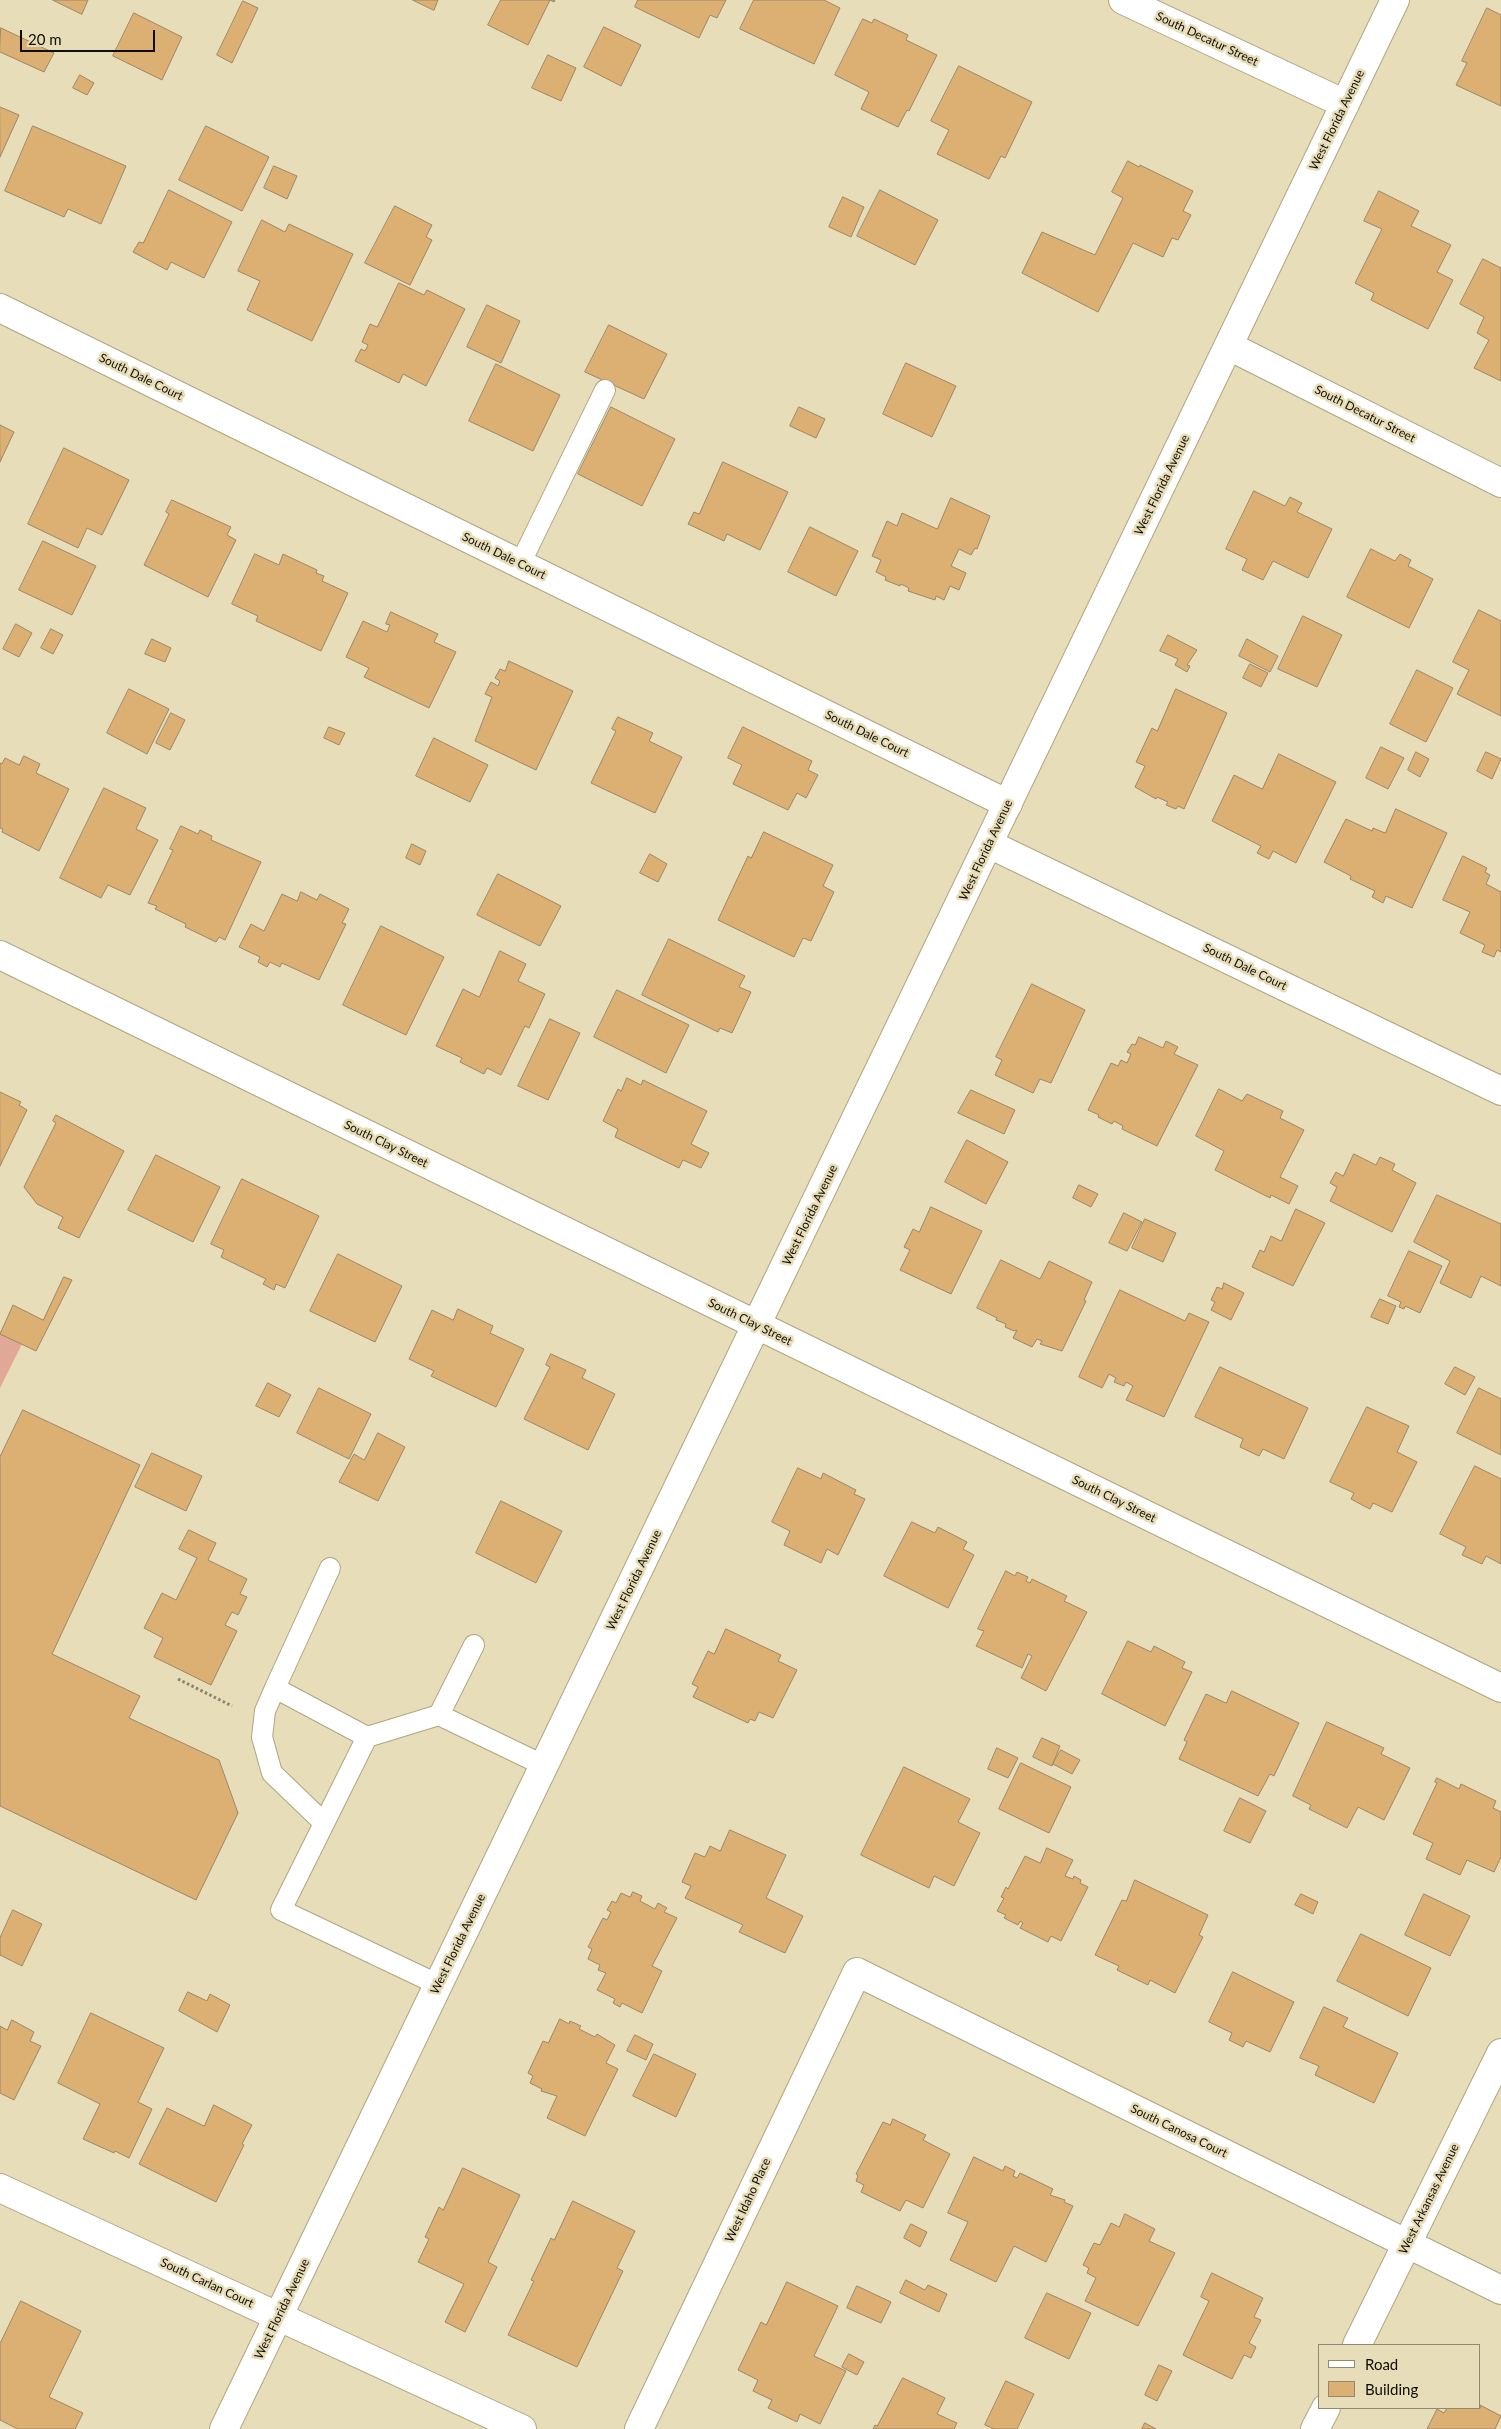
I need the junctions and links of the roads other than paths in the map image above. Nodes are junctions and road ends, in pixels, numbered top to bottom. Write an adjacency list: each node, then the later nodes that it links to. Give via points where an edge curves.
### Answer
1 (1123, 0): 3 (street, South Decatur Street)
2 (1395, 0): 3 (street, West Florida Avenue)
3 (1345, 104): 5 (street, West Florida Avenue)
4 (0, 308): 8 (street, South Dale Court)
5 (1229, 346): 7 (street, South Decatur Street); 9 (street, West Florida Avenue)
6 (605, 390): 8 (lane)
7 (1501, 483)
8 (520, 564): 9 (street, South Dale Court)
9 (1008, 804): 10 (street, West Florida Avenue)
10 (989, 844): 12 (street, South Dale Court); 13 (street, West Florida Avenue)
11 (0, 955): 13 (street, South Clay Street)
12 (1501, 1091)
13 (757, 1325): 17 (street, South Clay Street); 20 (street, West Florida Avenue)
14 (330, 1568): 16 (lane)
15 (474, 1644): 18 (lane)
16 (275, 1688): 19 (lane); 21 (lane, via 265,1711 262,1737 272,1773)
17 (1501, 1688)
18 (439, 1715): 19 (lane); 20 (lane)
19 (367, 1737): 21 (lane)
20 (545, 1766): 23 (street, West Florida Avenue)
21 (323, 1822): 23 (lane, via 281,1910)
22 (857, 1972): 26 (street, South Canosa Court); 33 (street, West Idaho Place)
23 (438, 1985): 28 (street, West Florida Avenue)
24 (1501, 2053): 26 (street, West Arkansas Avenue)
25 (0, 2188): 28 (street, South Carlan Court)
26 (1408, 2244): 27 (street, South Canosa Court); 29 (street, West Arkansas Avenue)
27 (1501, 2290)
28 (278, 2316): 31 (street, West Florida Avenue); 32 (street, South Carlan Court)
29 (1358, 2344)
30 (1325, 2409): 34 (street)
31 (224, 2429)
32 (522, 2429)
33 (639, 2429)
34 (1315, 2429)

